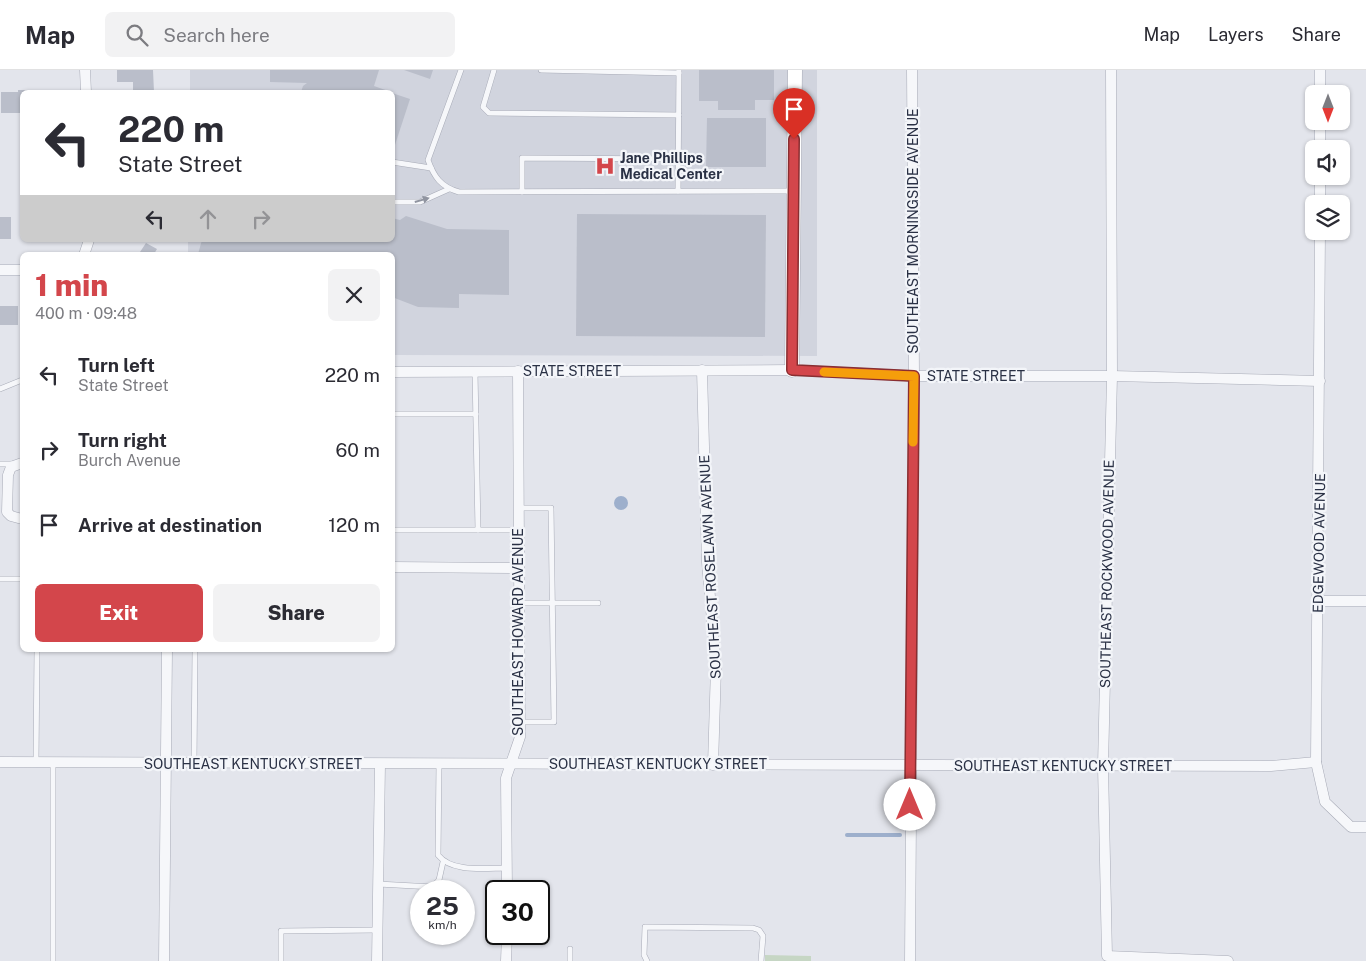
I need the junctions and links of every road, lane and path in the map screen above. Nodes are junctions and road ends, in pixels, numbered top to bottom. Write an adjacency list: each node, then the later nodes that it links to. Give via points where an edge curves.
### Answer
1 (85, 70): 11 (street)
2 (461, 70): 15 (lane, via 428,160)
3 (494, 70): 12 (lane, via 483,107 489,113)
4 (542, 70): 9 (lane)
5 (794, 70): 18 (street)
6 (912, 70): 29 (street, SOUTHEAST MORNINGSIDE AVENUE)
7 (1111, 70): 30 (street, SOUTHEAST ROCKWOOD AVENUE)
8 (1320, 70): 10 (street)
9 (679, 71): 12 (lane)
10 (1320, 85)
11 (86, 90)
12 (679, 115): 13 (lane)
13 (678, 159): 17 (lane); 19 (lane, via 522,158)
14 (395, 162): 15 (lane)
15 (431, 168): 16 (lane, via 440,183)
16 (449, 189): 19 (lane, via 459,192); 20 (lane, one-way to 16, via 420,202)
17 (678, 191): 18 (lane); 19 (lane)
18 (794, 191): 25 (street)
19 (522, 192)
20 (395, 202)
21 (1320, 240): 31 (street, EDGEWOOD AVENUE)
22 (0, 270): 23 (street)
23 (20, 270)
24 (702, 370): 25 (street, STATE STREET); 28 (street, STATE STREET); 65 (street, SOUTHEAST ROSELAWN AVENUE, via 707,562 716,667)
25 (792, 370): 29 (street, STATE STREET)
26 (395, 372): 27 (street, STATE STREET)
27 (476, 372): 28 (street, STATE STREET); 35 (lane)
28 (518, 372): 38 (street, SOUTHEAST HOWARD AVENUE)
29 (914, 376): 30 (street, STATE STREET); 66 (street, SOUTHEAST MORNINGSIDE AVENUE)
30 (1112, 376): 31 (street, STATE STREET); 67 (street, SOUTHEAST ROCKWOOD AVENUE)
31 (1320, 380): 48 (street, EDGEWOOD AVENUE)
32 (20, 381): 33 (lane)
33 (0, 389)
34 (395, 414): 35 (lane)
35 (476, 414): 41 (lane)
36 (20, 463): 37 (lane); 39 (street, via 11,467 8,475 6,512)
37 (0, 464)
38 (518, 508): 42 (street, SOUTHEAST HOWARD AVENUE); 50 (lane, via 551,508)
39 (20, 518)
40 (395, 530): 41 (lane)
41 (478, 530): 42 (lane)
42 (518, 530): 44 (street, SOUTHEAST HOWARD AVENUE)
43 (395, 567): 44 (street)
44 (518, 568): 49 (street, SOUTHEAST HOWARD AVENUE)
45 (0, 579): 46 (lane)
46 (20, 579)
47 (1366, 600): 48 (street)
48 (1318, 601): 59 (street, EDGEWOOD AVENUE)
49 (518, 603): 50 (lane); 55 (street, SOUTHEAST HOWARD AVENUE)
50 (552, 603): 51 (lane); 55 (lane, via 554,722)
51 (598, 603)
52 (37, 652): 57 (lane)
53 (167, 652): 61 (street)
54 (195, 652): 62 (lane)
55 (519, 722): 60 (street, SOUTHEAST HOWARD AVENUE, via 520,737)
56 (0, 762): 57 (street, SOUTHEAST KENTUCKY STREET)
57 (36, 762): 58 (street, SOUTHEAST KENTUCKY STREET)
58 (53, 762): 61 (street, SOUTHEAST KENTUCKY STREET); 76 (lane)
59 (1316, 762): 67 (street, SOUTHEAST KENTUCKY STREET, via 1271,766); 68 (street, EDGEWOOD AVENUE, via 1325,802 1351,827)
60 (511, 763): 64 (street, SOUTHEAST KENTUCKY STREET); 65 (street, SOUTHEAST KENTUCKY STREET); 70 (street, SOUTHEAST HOWARD AVENUE, via 506,778)
61 (168, 764): 62 (street, SOUTHEAST KENTUCKY STREET); 77 (street)
62 (194, 764): 63 (street, SOUTHEAST KENTUCKY STREET)
63 (380, 764): 64 (street, SOUTHEAST KENTUCKY STREET); 72 (street)
64 (439, 764): 69 (lane, via 438,856)
65 (713, 765): 66 (street, SOUTHEAST KENTUCKY STREET)
66 (910, 766): 67 (street, SOUTHEAST KENTUCKY STREET); 84 (street, SOUTHEAST MORNINGSIDE AVENUE)
67 (1103, 766): 85 (street, SOUTHEAST ROCKWOOD AVENUE, via 1107,956)
68 (1366, 827)
69 (444, 862): 70 (lane, via 455,866); 72 (lane, via 439,880 433,887)
70 (507, 868): 71 (street, SOUTHEAST HOWARD AVENUE)
71 (507, 880)
72 (378, 884): 73 (street)
73 (378, 930): 78 (lane, via 281,931); 79 (street)
74 (507, 945): 80 (street)
75 (570, 949): 81 (lane)
76 (53, 961)
77 (164, 961)
78 (281, 961)
79 (377, 961)
80 (506, 961)
81 (570, 961)
82 (647, 961): 83 (lane, via 644,956 644,927 753,928 762,936)
83 (761, 961)
84 (910, 961)
85 (1228, 961)

